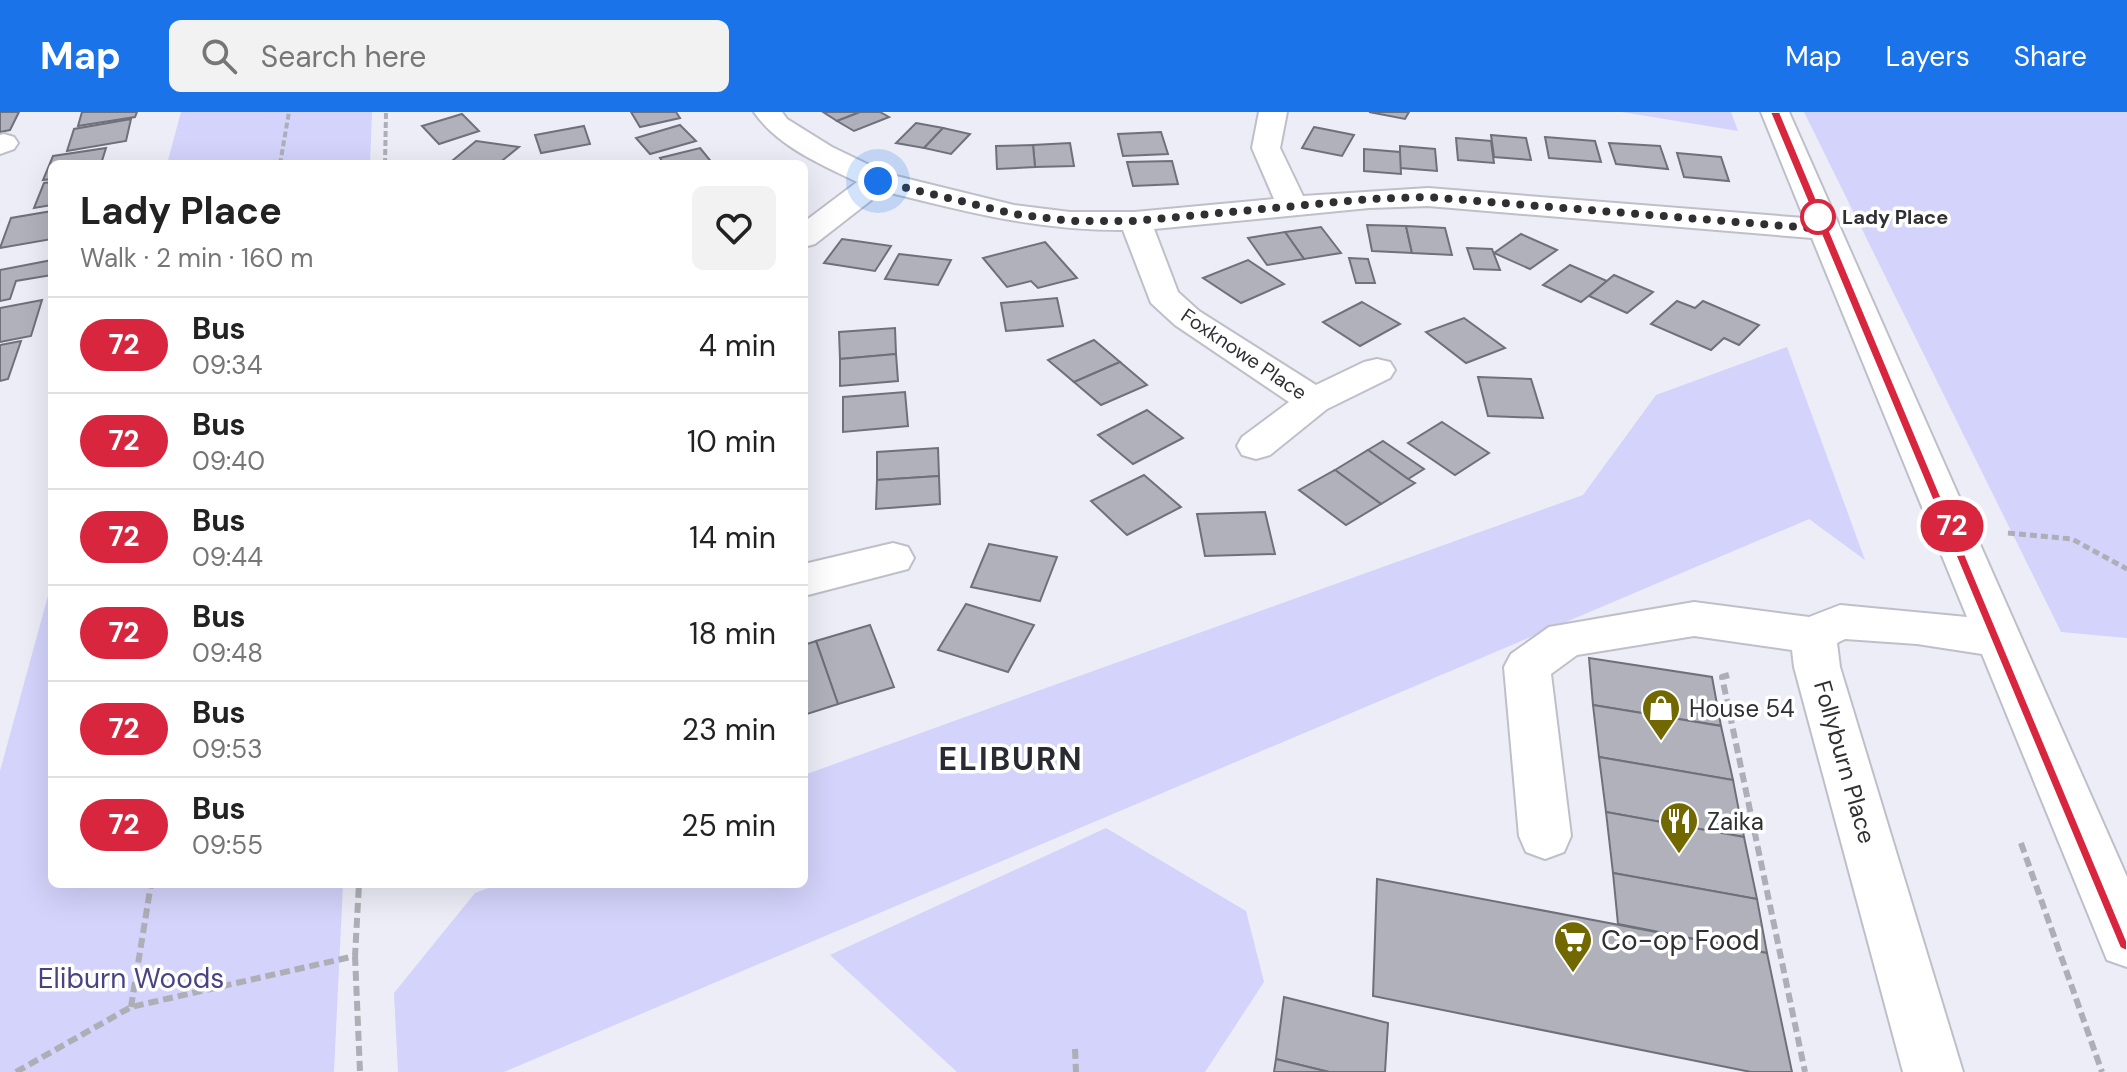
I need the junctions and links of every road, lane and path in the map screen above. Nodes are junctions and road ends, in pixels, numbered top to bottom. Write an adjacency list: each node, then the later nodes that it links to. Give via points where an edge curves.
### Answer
1 (289, 112): 6 (path)
2 (386, 112): 7 (path)
3 (768, 112): 8 (street, via 777,125)
4 (1273, 112): 9 (street, via 1266,148)
5 (1775, 112): 11 (street)
6 (281, 160)
7 (385, 160)
8 (878, 181): 10 (street, via 1014,214); 12 (street)
9 (1292, 205): 10 (street); 11 (street, via 1428,197)
10 (1135, 221): 14 (street, Foxknowe Place, via 1163,296 1187,318)
11 (1823, 229): 16 (street)
12 (808, 234)
13 (1377, 370): 14 (street, Foxknowe Place)
14 (1314, 401): 15 (street, Foxknowe Place)
15 (1256, 446)
16 (1952, 527): 18 (path, via 2072,539); 22 (street)
17 (893, 558): 19 (street)
18 (2127, 569)
19 (808, 579)
20 (1744, 625): 21 (street); 23 (street, via 1694,619 1565,639 1527,667); 33 (path, via 1756,668 1722,677)
21 (1813, 635): 22 (street, via 1840,622); 34 (street, Follyburn Place, via 1817,667)
22 (2001, 639): 26 (street)
23 (1545, 836)
24 (150, 888): 28 (path)
25 (359, 888): 27 (path)
26 (2127, 941)
27 (355, 956): 28 (path); 31 (path)
28 (131, 1007): 30 (path)
29 (1075, 1049): 32 (path)
30 (16, 1072)
31 (360, 1072)
32 (1076, 1072)
33 (1805, 1072)
34 (1933, 1072)

